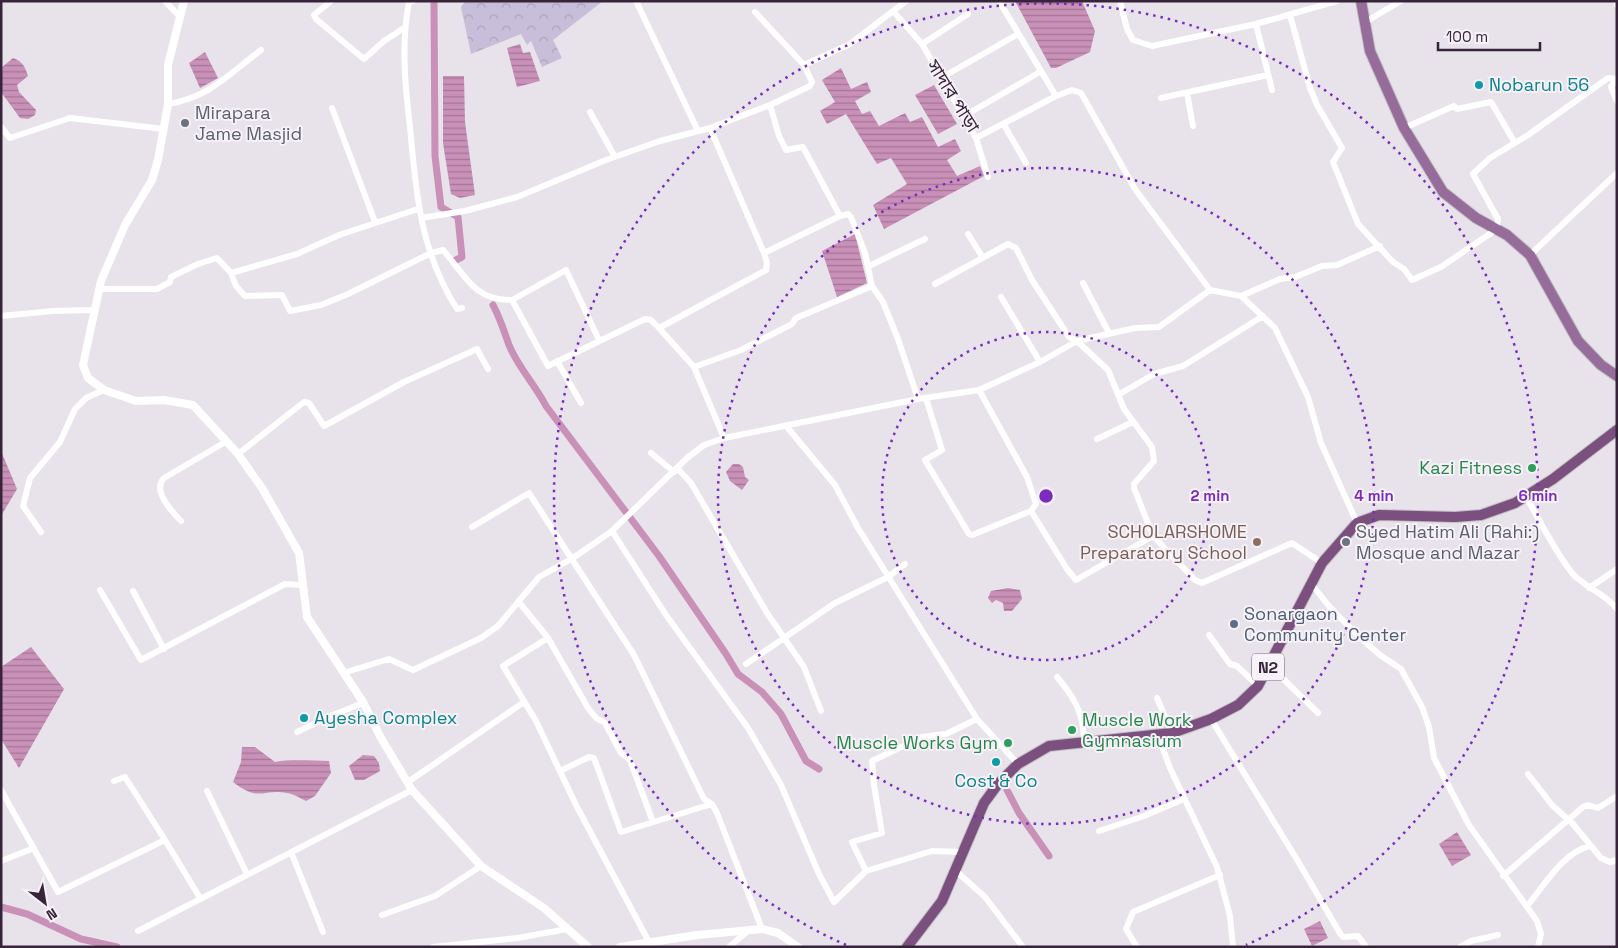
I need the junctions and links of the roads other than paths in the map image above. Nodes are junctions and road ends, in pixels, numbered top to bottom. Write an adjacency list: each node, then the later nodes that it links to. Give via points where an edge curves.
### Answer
1 (165, 1): 16 (street)
2 (184, 1): 16 (street)
3 (331, 1): 19 (street, via 314,15 364,59)
4 (413, 1): 19 (street, via 409,2)
5 (636, 1): 44 (street)
6 (906, 1): 12 (street)
7 (999, 1): 20 (street)
8 (1120, 1): 18 (street, via 1130,35 1142,45 1152,46)
9 (1338, 1): 15 (street)
10 (1361, 1): 17 (main road)
11 (1401, 1): 17 (street)
12 (893, 11): 21 (street, সাদার পাড়া); 23 (street, via 850,44)
13 (755, 12): 23 (street)
14 (968, 14): 21 (street)
15 (1290, 15): 18 (street); 58 (street, via 1314,96 1342,148 1333,162 1343,188 1358,224)
16 (179, 16): 33 (street, via 168,64)
17 (1365, 22): 42 (main road, via 1370,51)
18 (1256, 24): 25 (street)
19 (404, 28): 51 (street, via 407,100)
20 (1018, 34): 24 (street); 26 (street)
21 (922, 44): 26 (street, সাদার পাড়া)
22 (261, 50): 33 (street, via 222,82 186,101)
23 (804, 65): 34 (street, via 812,82 810,86)
24 (1040, 72): 30 (street); 37 (street)
25 (1268, 75): 28 (street); 29 (street)
26 (941, 78): 37 (street, সাদার পাড়া)
27 (1616, 79): 32 (street, via 1611,87); 46 (street, via 1608,78)
28 (1272, 90)
29 (1187, 93): 31 (street); 39 (street)
30 (1056, 96): 38 (street, সাদার পাড়া); 69 (street, সাদার পাড়া, via 1072,90 1081,92 1135,189)
31 (1161, 98)
32 (1617, 100)
33 (168, 104): 43 (street)
34 (770, 105): 41 (street); 52 (street, via 778,136 786,150 803,147)
35 (332, 108): 54 (street)
36 (590, 112): 47 (street)
37 (964, 116): 45 (street, সাদার পাড়া)
38 (1004, 125): 45 (street, সাদার পাড়া); 48 (street)
39 (1193, 126)
40 (1, 127): 43 (street, via 10,138 70,118)
41 (710, 128): 44 (street); 60 (street)
42 (1404, 128): 46 (street, via 1454,106 1457,109 1491,102); 55 (main road, via 1443,192 1476,218)
43 (164, 129): 68 (street, via 152,180 125,225)
44 (698, 131): 47 (street)
45 (976, 138): 50 (street)
46 (1516, 143): 55 (street, via 1490,158 1473,174 1498,219)
47 (615, 156): 53 (street, via 517,197)
48 (1026, 163)
49 (1617, 173): 61 (street)
50 (988, 176)
51 (418, 209): 53 (street); 54 (street)
52 (840, 216): 60 (street); 63 (street, via 848,214 851,217)
53 (421, 218): 59 (street)
54 (375, 222): 64 (street, via 297,254)
55 (1497, 229): 58 (street, via 1441,267 1412,280); 61 (main road)
56 (968, 234): 62 (street)
57 (925, 239): 63 (street)
58 (1380, 246): 70 (street, via 1337,264 1280,279)
59 (430, 253): 64 (street, via 322,305 290,311 282,295 245,296); 72 (street, via 443,250 464,279 490,297); 73 (street, via 445,289 457,309)
60 (764, 253): 77 (street, via 766,270)
61 (1530, 255): 85 (main road, via 1578,341 1600,365)
62 (982, 258): 66 (street); 80 (street, via 1008,244 1016,248 1032,280 1069,337)
63 (869, 266): 67 (street)
64 (231, 273): 68 (street, via 217,258 171,277 170,282 157,289)
65 (1083, 283): 78 (street)
66 (935, 284)
67 (872, 286): 83 (street, via 796,318 792,324 740,350); 90 (street, via 883,302)
68 (99, 290): 74 (street)
69 (1210, 290): 70 (street); 78 (street, via 1159,327)
70 (1241, 296): 76 (street)
71 (1001, 297): 82 (street)
72 (512, 300): 79 (street, via 566,270); 81 (street, via 544,361 548,366)
73 (462, 308)
74 (93, 310): 75 (street); 86 (street, via 83,366 88,378)
75 (2, 316)
76 (1263, 316): 88 (street, via 1196,359 1154,374); 104 (street, via 1275,328 1308,397 1321,443)
77 (658, 328): 79 (street, via 645,318); 83 (street)
78 (1109, 333): 80 (street)
79 (599, 340): 81 (street)
80 (1077, 341): 82 (street); 88 (street, via 1108,370)
81 (557, 361): 91 (street)
82 (1040, 362): 87 (street)
83 (694, 367): 95 (street)
84 (488, 369): 99 (street, via 477,348 404,382 324,426 309,403 304,402)
85 (1617, 376)
86 (104, 390): 97 (street, via 136,401 193,404); 107 (street, via 86,398 75,410 60,442 30,478 23,506)
87 (979, 390): 89 (street); 102 (street, via 1027,477 1036,504)
88 (1118, 395): 92 (street)
89 (926, 398): 90 (street); 102 (street, via 942,450 925,460 969,534)
90 (918, 399): 93 (street)
91 (581, 403)
92 (1133, 422): 96 (street); 108 (street, via 1152,446 1154,454 1154,461 1134,488)
93 (787, 427): 95 (street); 113 (street, via 835,485)
94 (1617, 430): 101 (highway, via 1553,480)
95 (724, 438): 100 (street, via 704,445)
96 (1098, 439)
97 (227, 441): 99 (street); 103 (street, via 160,482 159,487 170,510)
98 (651, 453): 100 (street)
99 (238, 454): 115 (street, via 262,488 299,553)
100 (676, 470): 106 (street); 122 (street, via 691,483)
101 (1526, 496): 104 (highway, via 1515,504 1481,515 1379,515); 116 (street, via 1563,560)
102 (1031, 511): 108 (street, via 1076,580)
103 (181, 521)
104 (1357, 523): 111 (highway, N2)
105 (472, 527): 109 (street, via 529,493)
106 (612, 531): 109 (street); 163 (street, via 666,615 753,736 782,785 832,900 837,901)
107 (41, 532)
108 (1153, 536): 111 (street, via 1194,580 1202,584 1292,543)
109 (572, 558): 119 (street, via 539,577); 151 (street, via 634,655 704,799)
110 (905, 564): 113 (street)
111 (1322, 564): 114 (highway, N2)
112 (1617, 569): 116 (street)
113 (888, 577): 122 (street, via 836,603); 135 (street)
114 (1310, 582): 126 (highway, N2); 167 (street, via 1356,634 1401,669 1422,707 1434,758 1469,825)
115 (304, 586): 124 (street, via 285,584); 127 (street, via 307,617)
116 (1589, 588): 120 (street, via 1604,596)
117 (100, 590): 124 (street, via 141,660)
118 (133, 591): 124 (street)
119 (519, 602): 123 (street); 127 (street, via 498,626 481,638 433,662 413,670 389,659)
120 (1617, 609)
121 (1209, 635): 129 (street, via 1230,664 1237,666)
122 (784, 637): 125 (street); 133 (street, via 804,667)
123 (548, 638): 131 (street, via 503,665); 153 (street, via 588,708 604,722 621,753 630,760)
124 (164, 649)
125 (746, 664)
126 (1269, 665): 129 (highway, N2); 134 (street)
127 (343, 673): 132 (street)
128 (1057, 677): 140 (street, via 1077,703 1084,725)
129 (1258, 686): 136 (highway, N2, via 1238,705)
130 (1157, 698): 138 (street)
131 (524, 702): 142 (street); 145 (street)
132 (363, 703): 137 (street); 145 (street)
133 (821, 711)
134 (1318, 713)
135 (978, 719): 141 (street); 163 (street, via 946,734 922,738 872,761 882,832 852,842)
136 (1211, 719): 138 (highway, N2); 187 (street, via 1341,935 1358,936)
137 (297, 732)
138 (1172, 733): 139 (highway, N2)
139 (1158, 735): 140 (highway, N2); 150 (street)
140 (1084, 741): 141 (highway, N2, via 1049,746)
141 (1018, 764): 159 (highway, N2, via 984,803)
142 (560, 771): 153 (street, via 592,757 620,831); 177 (street)
143 (1528, 774): 152 (street, via 1552,805)
144 (114, 781): 155 (street, via 126,777)
145 (408, 782): 147 (street)
146 (1, 790): 157 (street)
147 (412, 790): 158 (street); 162 (street)
148 (207, 792): 165 (street)
149 (1617, 796): 152 (street, via 1598,808 1588,805)
150 (1184, 800): 154 (street); 166 (street)
151 (712, 804): 153 (street); 172 (street)
152 (1568, 819): 156 (street); 167 (street)
153 (653, 822)
154 (1100, 831)
155 (165, 840): 157 (street, via 61,892 55,888); 168 (street)
156 (1590, 846): 160 (street, via 1601,858 1610,862); 169 (street, via 1580,848 1560,865)
157 (34, 848): 161 (street)
158 (291, 852): 165 (street); 175 (street)
159 (962, 852): 163 (street, via 932,851); 164 (highway, N2)
160 (1617, 860)
161 (1, 861)
162 (481, 866): 170 (street, via 435,896); 171 (street, via 544,908)
163 (866, 871)
164 (956, 871): 183 (highway, N2, via 942,901); 184 (street, via 985,897)
165 (247, 874): 168 (street)
166 (1220, 875): 185 (street, via 1133,912 1126,929); 186 (street, via 1230,916)
167 (1503, 876): 169 (street)
168 (200, 898): 174 (street)
169 (1527, 906): 189 (street, via 1538,921 1541,934)
170 (382, 915)
171 (567, 929): 178 (street); 179 (street)
172 (762, 929): 173 (street); 182 (street, via 778,933)
173 (749, 930): 177 (street); 181 (street)
174 (138, 931)
175 (323, 932)
176 (1498, 935): 188 (street)
177 (649, 942): 180 (street)
178 (433, 947)
179 (588, 947)
180 (620, 947)
181 (729, 947)
182 (798, 947)
183 (907, 947)
184 (1023, 947)
185 (1137, 947)
186 (1233, 947)
187 (1366, 947)
188 (1460, 947)
189 (1538, 947)

